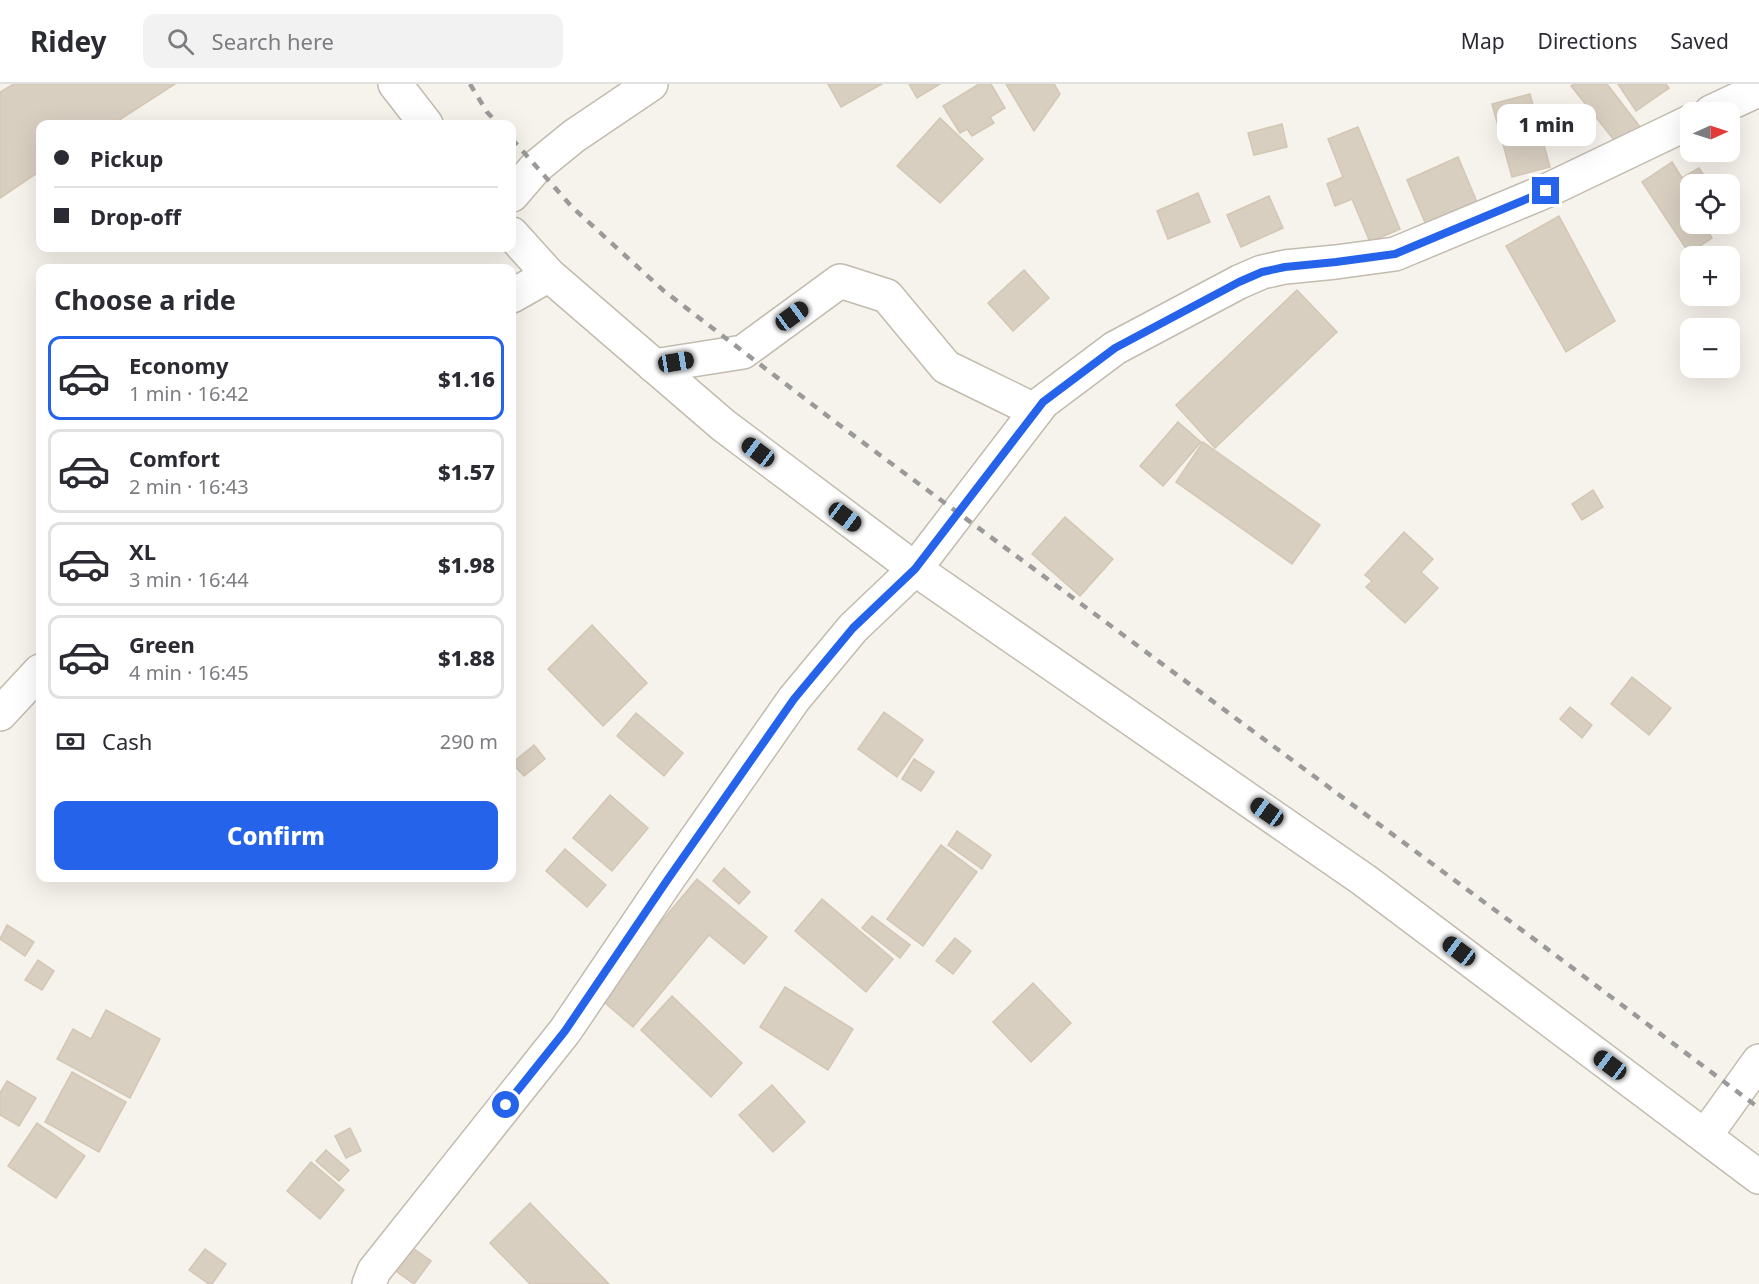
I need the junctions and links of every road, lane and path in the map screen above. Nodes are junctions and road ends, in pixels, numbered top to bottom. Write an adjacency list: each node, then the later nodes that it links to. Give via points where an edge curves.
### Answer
1 (395, 84): 5 (street)
2 (651, 84): 7 (street, via 574,136)
3 (1756, 90): 4 (street)
4 (1731, 102)
5 (423, 120)
6 (1680, 127): 12 (street, via 1546,191 1395,254 1285,267 1246,279 1115,348)
7 (516, 191)
8 (516, 238): 9 (street)
9 (549, 275): 10 (street); 11 (street)
10 (516, 294)
11 (654, 366): 12 (street, via 743,352 840,280 887,296 946,367); 13 (street, via 723,425)
12 (1036, 411): 13 (street)
13 (915, 569): 17 (street, via 1364,880); 19 (street, via 853,628 794,699 565,1031 374,1271)
14 (36, 675): 15 (street)
15 (0, 714)
16 (1759, 1061): 17 (street)
17 (1705, 1136): 18 (street)
18 (1759, 1177)
19 (369, 1284)

